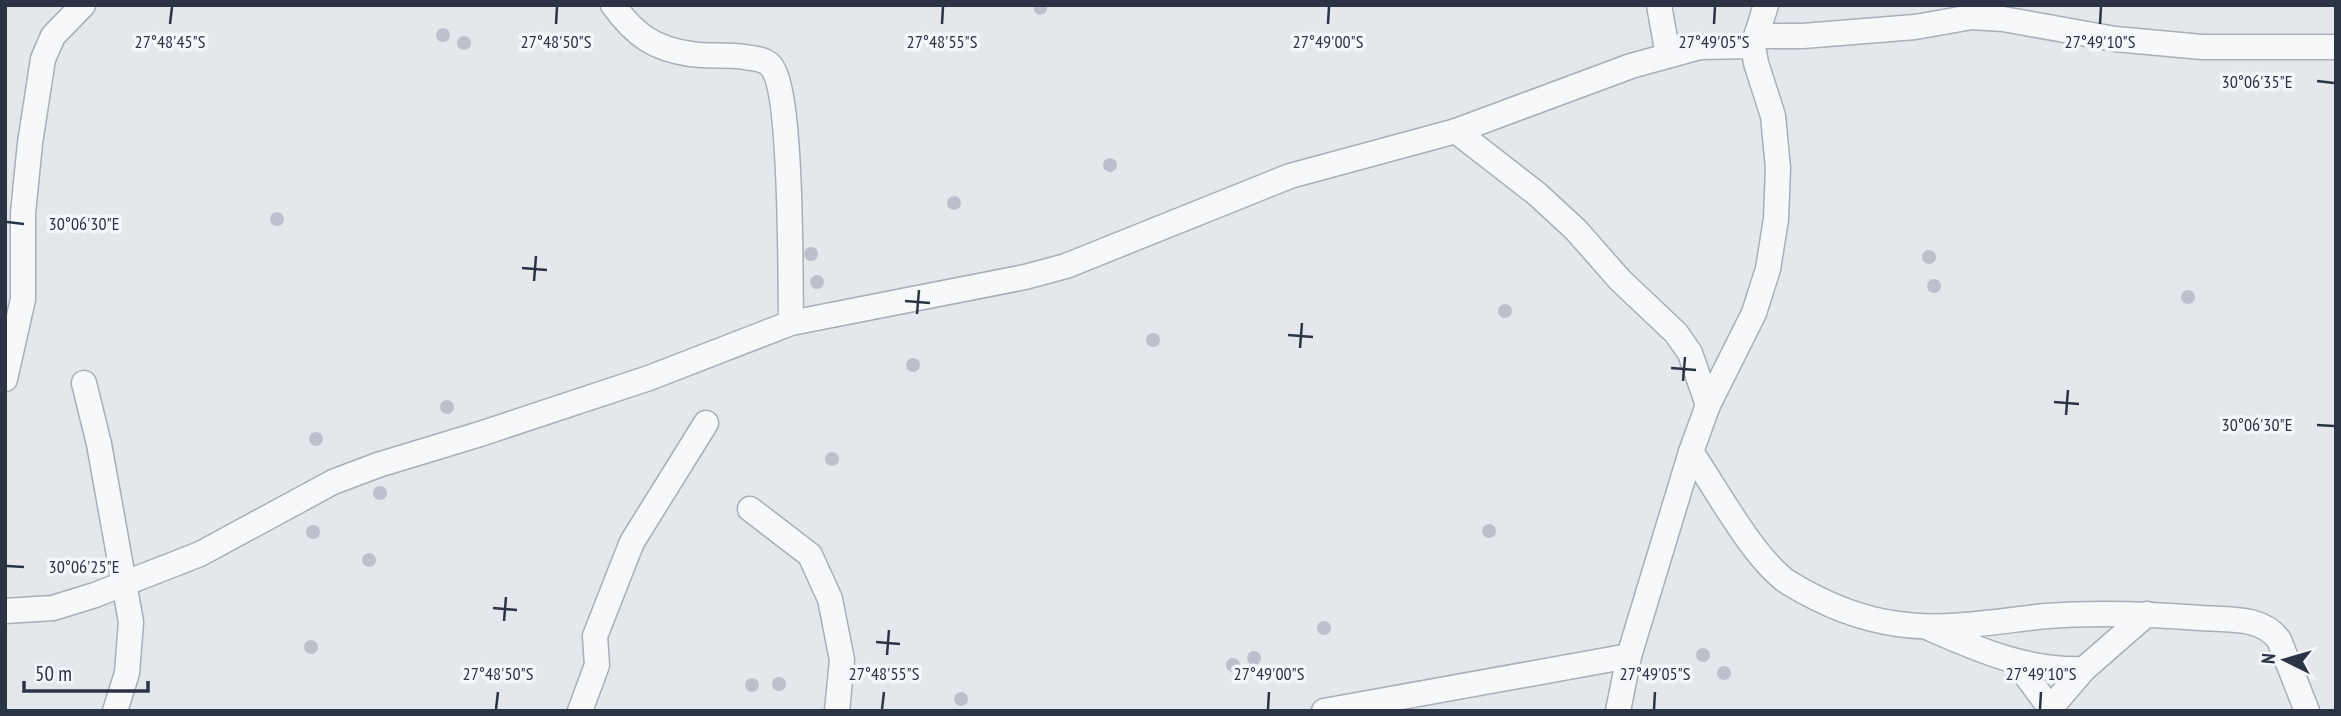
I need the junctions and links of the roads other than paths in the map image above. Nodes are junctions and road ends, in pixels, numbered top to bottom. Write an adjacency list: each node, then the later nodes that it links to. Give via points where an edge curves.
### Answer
1 (83, 5): 10 (street, via 53,36 43,59 23,213)
2 (613, 5): 11 (street, via 628,26 656,45 692,54 763,60 777,76 786,138)
3 (1659, 5): 7 (street)
4 (1766, 5): 5 (street)
5 (1755, 41): 6 (street, via 1972,18 2202,47); 7 (street); 14 (street, via 1756,63 1773,116 1778,167 1776,219 1768,269 1754,313)
6 (2336, 47)
7 (1668, 55): 8 (street)
8 (1456, 131): 11 (street, via 1290,176 1066,266); 14 (street, via 1537,194 1675,333 1690,353)
9 (5, 252): 10 (street)
10 (22, 272): 12 (street, via 23,299)
11 (791, 323): 18 (street, via 649,378 356,473 200,554)
12 (5, 379)
13 (84, 383): 18 (street)
14 (1708, 405): 16 (street)
15 (706, 423): 28 (street, via 632,542 595,636 597,665)
16 (1691, 452): 21 (street, via 1755,548 1787,581 1850,613); 22 (street)
17 (750, 509): 29 (street, via 810,555 830,599 842,660)
18 (124, 584): 19 (street, via 53,608); 27 (street, via 131,622 130,656)
19 (5, 611)
20 (2147, 614): 21 (street); 24 (street); 25 (street, via 2264,625 2279,639)
21 (1924, 626): 23 (street)
22 (1629, 656): 30 (street); 31 (street)
23 (2017, 663): 24 (street); 26 (street)
24 (2084, 669): 26 (street)
25 (2297, 684): 32 (street); 33 (street)
26 (2049, 710)
27 (115, 711)
28 (580, 711)
29 (837, 711)
30 (1324, 711)
31 (1618, 711)
32 (2292, 711)
33 (2307, 711)

